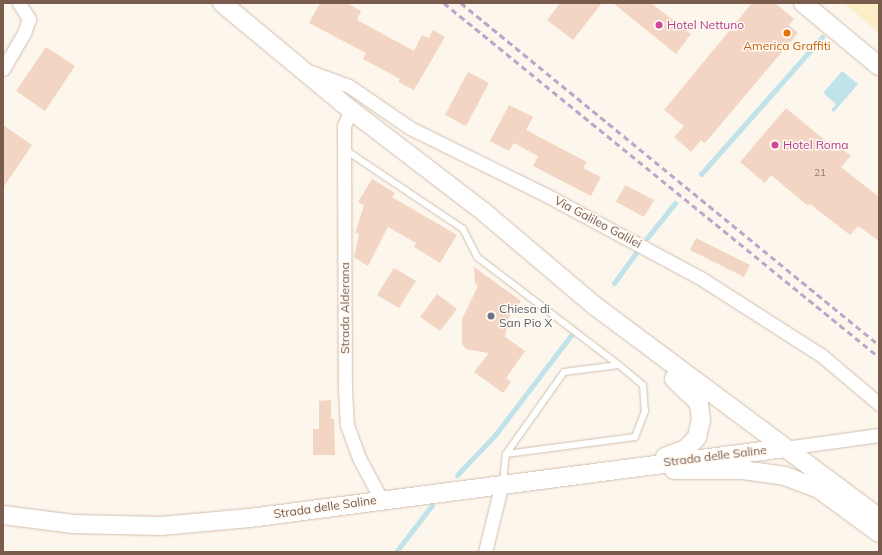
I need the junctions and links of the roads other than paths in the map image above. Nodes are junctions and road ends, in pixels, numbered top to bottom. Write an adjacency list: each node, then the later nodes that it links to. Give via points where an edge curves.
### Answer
1 (19, 3): 6 (street, via 29,19 24,33)
2 (222, 3): 5 (street, Via Galileo Galilei)
3 (803, 3): 4 (street)
4 (879, 66)
5 (300, 68): 7 (street, Via Galileo Galilei); 11 (street, Via Galileo Galilei, via 349,86 410,128 548,196 702,279 821,355)
6 (3, 69)
7 (351, 110): 8 (street, Strada Alderana, via 344,126); 9 (street, Via Galileo Galilei, via 484,213)
8 (344, 149): 10 (lane, via 462,229 477,257); 17 (street, Strada Alderana, via 345,389 348,424 359,458)
9 (595, 306): 13 (street, Via Galileo Galilei); 15 (street, Strada delle Saline, via 618,337 689,390 699,403 701,420 697,437 686,449)
10 (619, 364): 14 (lane, via 564,372); 14 (lane, via 644,385 645,411 635,437)
11 (879, 404)
12 (879, 435): 13 (street)
13 (785, 448): 15 (street, Strada delle Saline); 19 (street, Via Galileo Galilei)
14 (506, 454): 16 (lane)
15 (646, 465): 16 (street, Strada delle Saline); 20 (street, Strada delle Saline, via 681,471 743,470 785,476 819,488)
16 (502, 483): 17 (street, Strada delle Saline); 21 (street)
17 (381, 499): 18 (street, Strada delle Saline, via 250,518 161,526 73,524)
18 (3, 515)
19 (879, 518)
20 (879, 533)
21 (485, 552)

